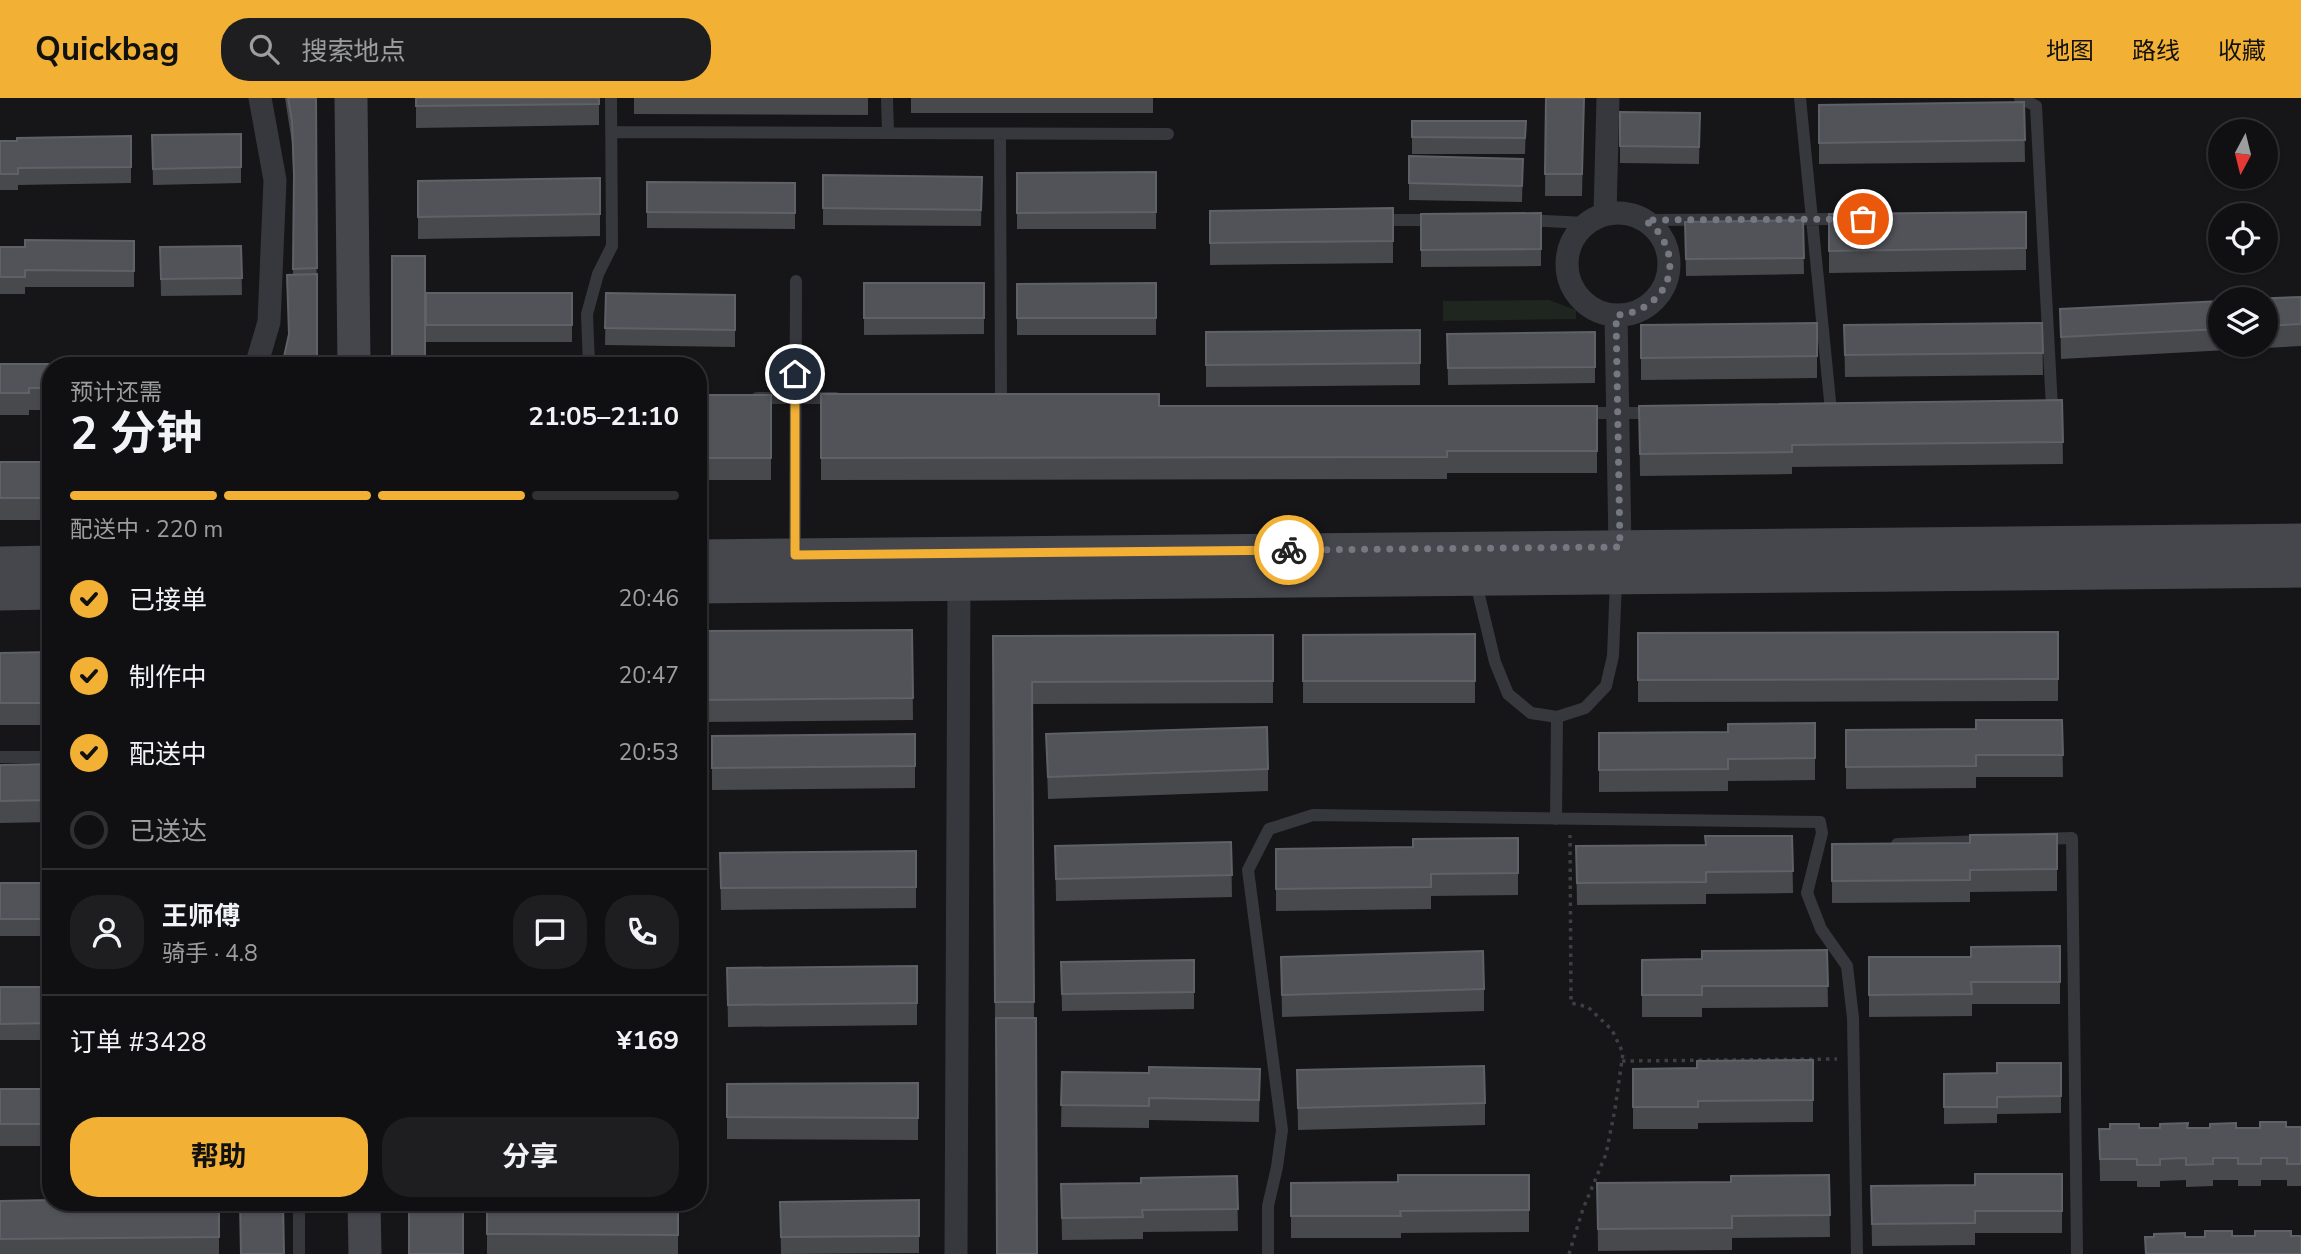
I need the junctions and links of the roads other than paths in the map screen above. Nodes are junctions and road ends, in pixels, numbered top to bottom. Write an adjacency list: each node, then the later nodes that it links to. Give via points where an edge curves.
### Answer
1 (260, 98): 21 (street, via 275,180 269,323)
2 (351, 98): 22 (main road)
3 (611, 98): 8 (lane)
4 (887, 98): 9 (lane)
5 (1608, 98): 12 (street)
6 (1800, 98): 14 (lane)
7 (2020, 98): 28 (lane, via 2036,106 2036,219 2052,408)
8 (611, 132): 9 (lane); 23 (lane, via 612,246 587,314)
9 (888, 133): 10 (lane)
10 (1000, 134): 11 (lane); 27 (lane)
11 (1168, 134)
12 (1596, 218): 13 (lane); 18 (street, via 1626,213); 20 (street, via 1573,239 1566,259 1568,280 1578,297 1593,309)
13 (1517, 219)
14 (1812, 219): 15 (lane); 18 (lane); 29 (lane, via 1825,411)
15 (1853, 219)
16 (1370, 220): 17 (lane)
17 (1450, 220)
18 (1645, 220): 20 (street, via 1660,234 1669,253 1669,274 1662,292 1649,306)
19 (796, 281): 25 (lane)
20 (1616, 315): 31 (street)
21 (259, 357)
22 (354, 357)
23 (589, 357)
24 (740, 398): 25 (lane)
25 (795, 398): 26 (lane); 34 (lane)
26 (850, 398)
27 (1001, 398)
28 (2025, 409)
29 (1845, 411)
30 (1576, 413): 31 (lane)
31 (1617, 413): 32 (lane); 37 (street)
32 (1671, 413)
33 (2301, 540): 37 (main road)
34 (795, 555): 35 (main road); 37 (main road)
35 (707, 556)
36 (42, 562): 38 (main road)
37 (1618, 562): 39 (main road); 40 (main road); 45 (lane, via 1613,656 1606,686 1585,708)
38 (0, 563)
39 (2301, 571)
40 (1475, 579): 41 (main road); 45 (lane, via 1494,662 1508,694 1531,713)
41 (958, 584): 42 (main road); 58 (street)
42 (707, 587)
43 (42, 593): 44 (main road)
44 (0, 594)
45 (1557, 717): 48 (lane)
46 (0, 757): 47 (lane)
47 (42, 757)
48 (1556, 819): 59 (lane, via 1312,815 1269,829 1248,870 1282,1130 1268,1206); 60 (lane, via 1819,822 1825,847 1807,893 1821,929 1847,966 1853,1018)
49 (2032, 840): 61 (lane, via 2072,838)
50 (1992, 841): 51 (lane)
51 (1885, 845)
52 (299, 1211): 55 (lane)
53 (344, 1211): 56 (main road)
54 (364, 1211): 57 (main road)
55 (299, 1254)
56 (344, 1254)
57 (365, 1254)
58 (956, 1254)
59 (1268, 1254)
60 (1857, 1254)
61 (2077, 1254)

